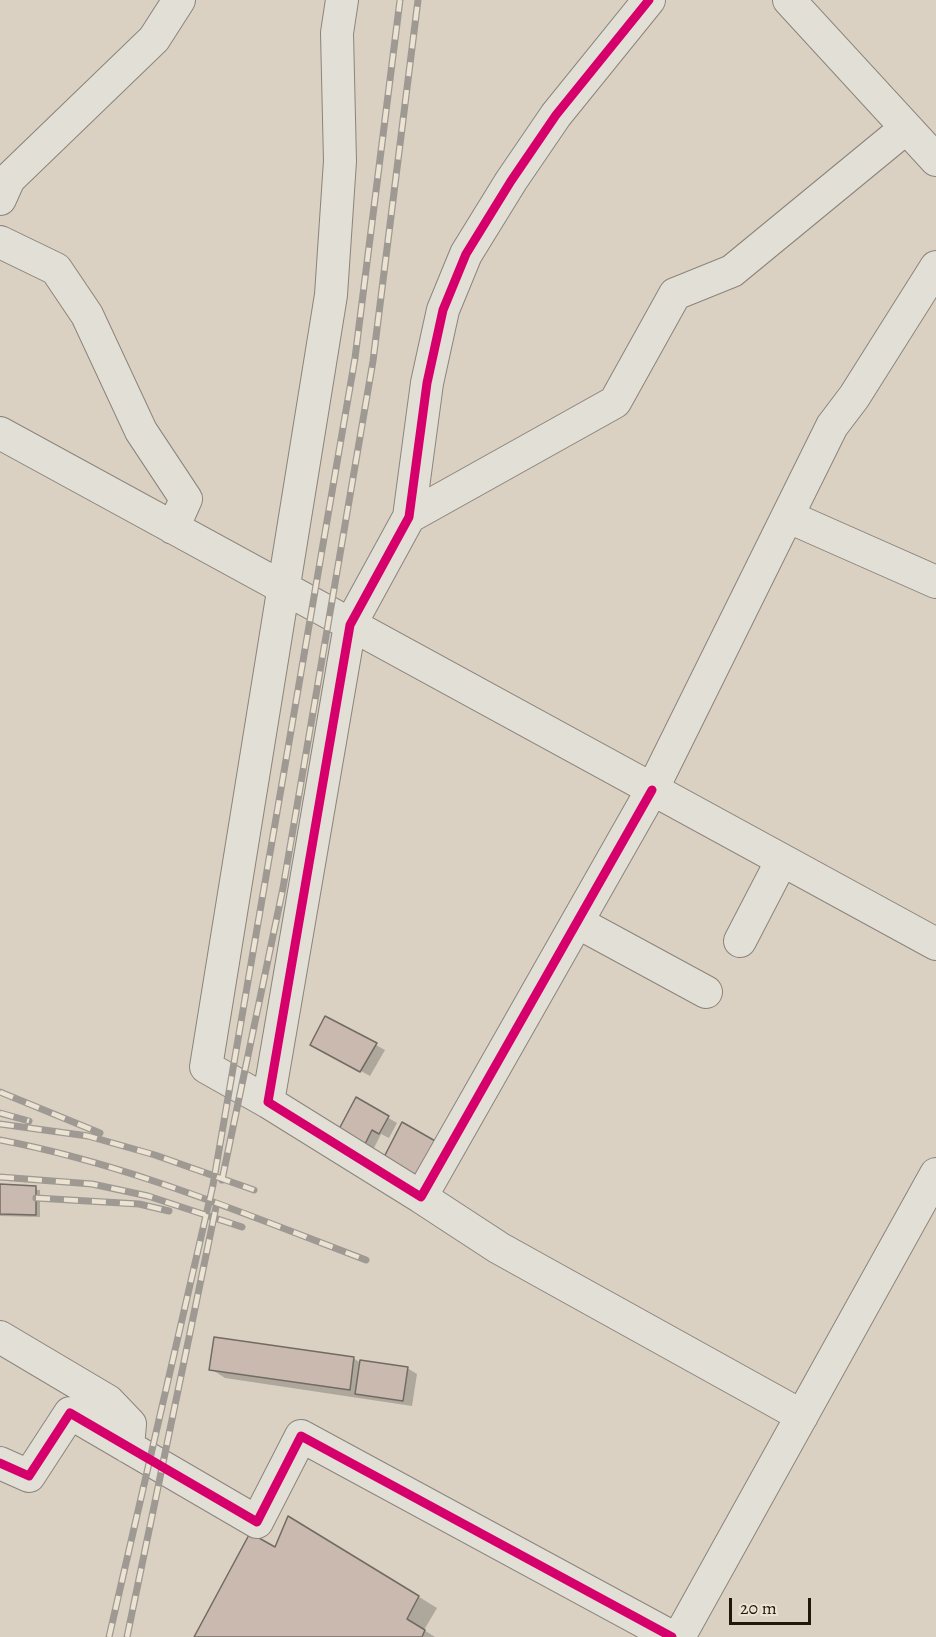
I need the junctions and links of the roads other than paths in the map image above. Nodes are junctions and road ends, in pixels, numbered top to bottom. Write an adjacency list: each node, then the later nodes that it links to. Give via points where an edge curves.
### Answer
1 (179, 0): 7 (street, via 154,39 9,179)
2 (342, 0): 15 (street, via 337,33 340,161 331,295)
3 (649, 0): 11 (street, via 556,115 466,254 443,310 427,383)
4 (789, 0): 5 (street)
5 (906, 128): 6 (street); 11 (street, via 732,271 675,294 615,402)
6 (936, 160)
7 (0, 199)
8 (0, 242): 13 (street, via 56,269 87,315 141,431 186,499)
9 (936, 267): 12 (street, via 832,426)
10 (0, 433): 13 (street)
11 (409, 517): 16 (street)
12 (789, 517): 14 (street); 17 (street)
13 (173, 528): 15 (street)
14 (936, 582)
15 (285, 590): 16 (street); 23 (street, via 206,1067)
16 (350, 625): 17 (street); 23 (street)
17 (652, 790): 18 (street); 19 (street)
18 (782, 860): 20 (street); 21 (street)
19 (577, 922): 22 (street); 25 (street)
20 (740, 941)
21 (936, 944)
22 (706, 992)
23 (268, 1101): 25 (street)
24 (936, 1174): 27 (street)
25 (421, 1197): 27 (street, via 499,1248)
26 (0, 1337): 28 (street, via 108,1401 130,1424)
27 (802, 1416): 31 (street)
28 (128, 1447): 29 (street, via 70,1413 29,1476); 30 (street, via 256,1522 302,1436)
29 (0, 1463)
30 (672, 1637)
31 (679, 1637)

